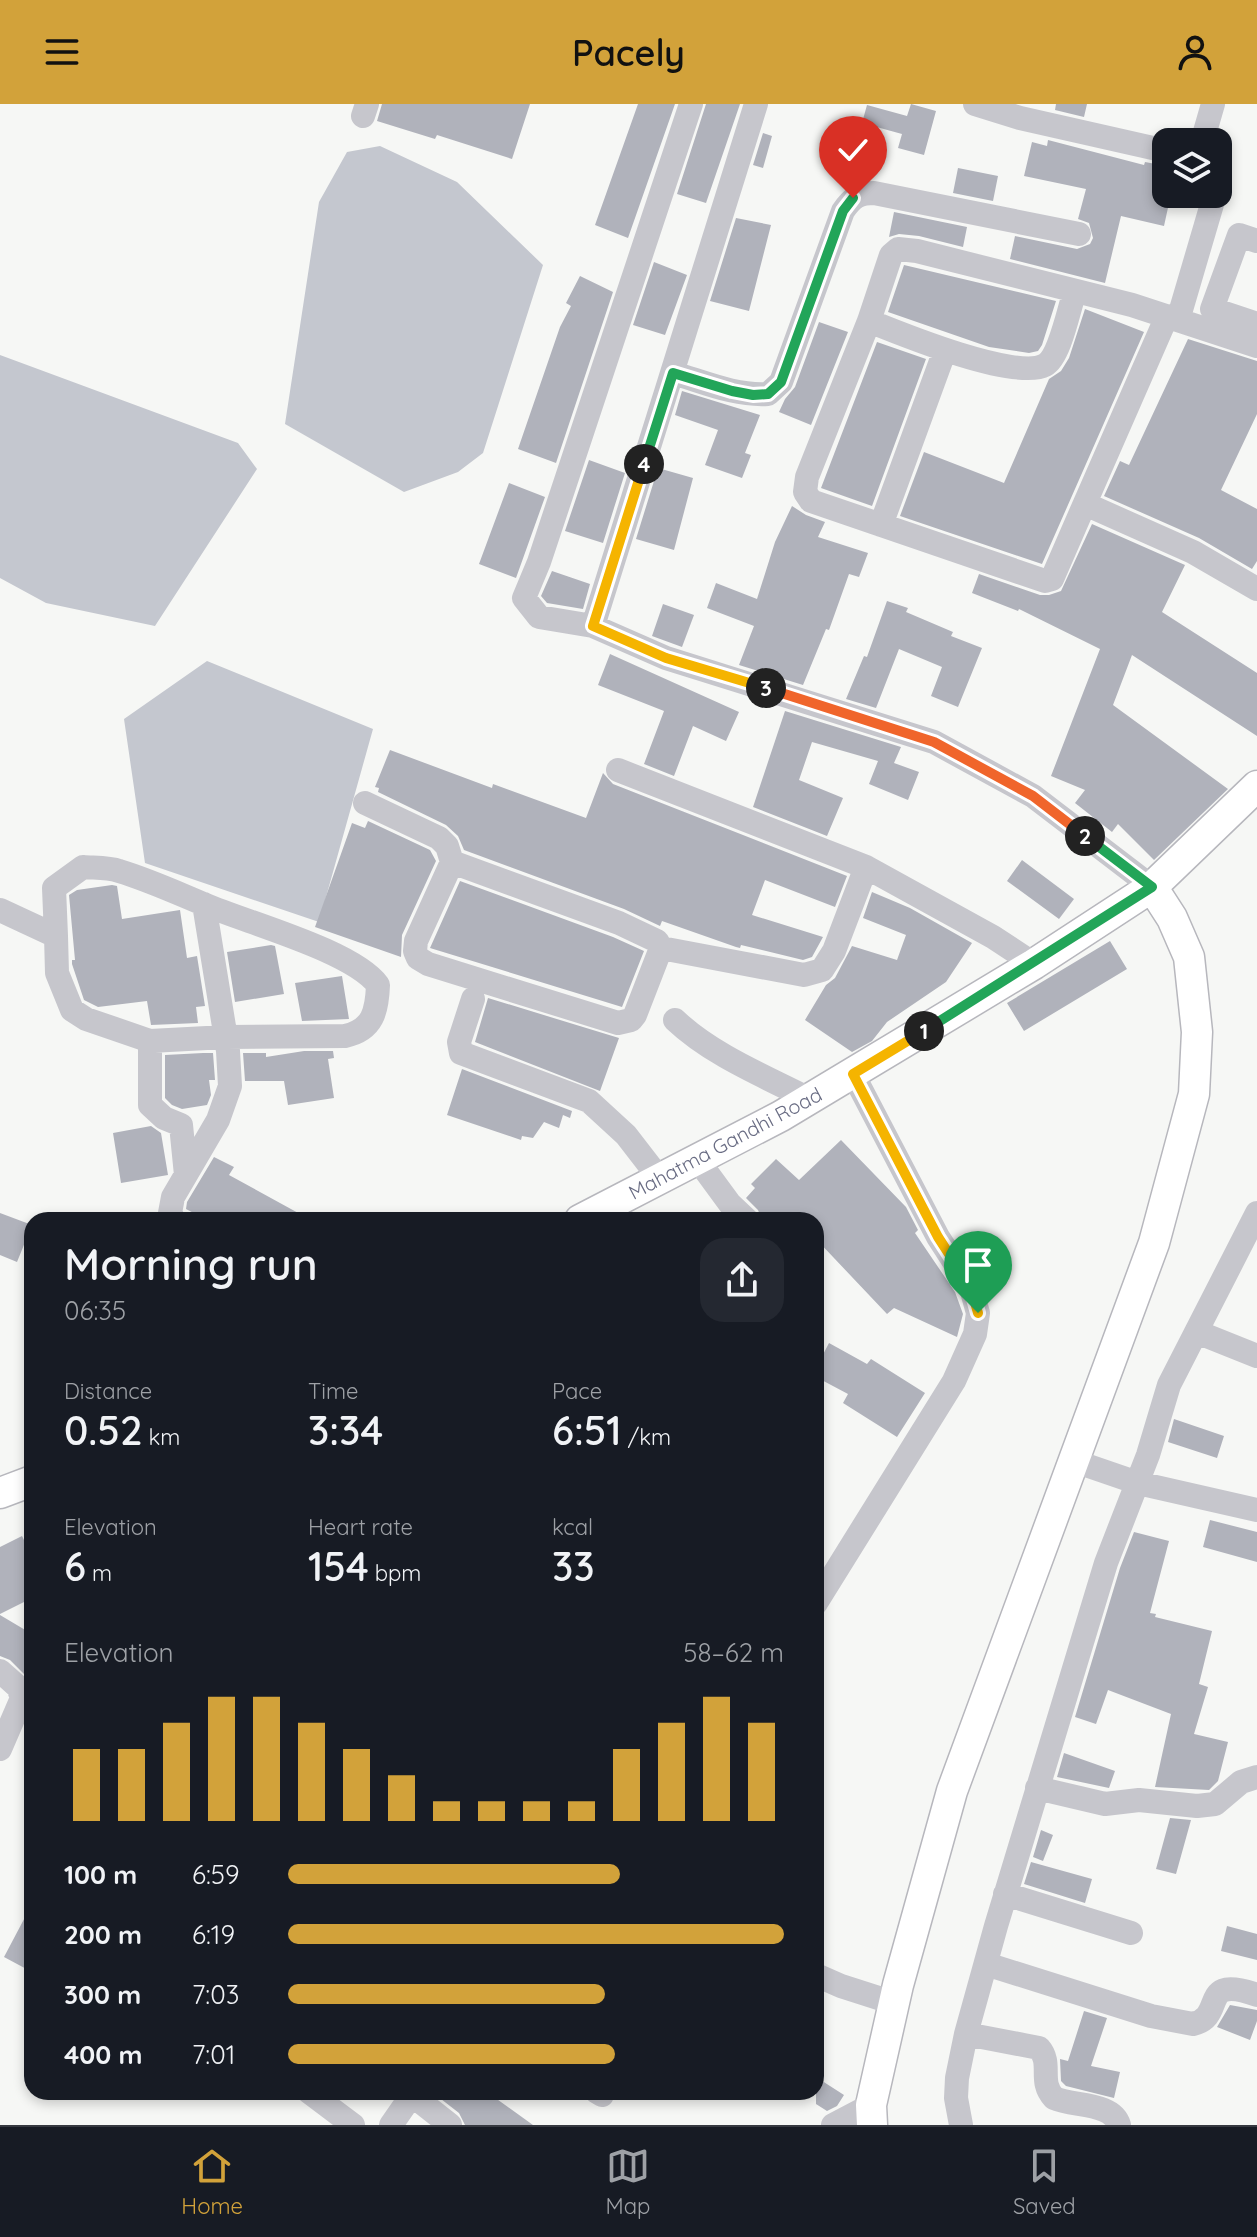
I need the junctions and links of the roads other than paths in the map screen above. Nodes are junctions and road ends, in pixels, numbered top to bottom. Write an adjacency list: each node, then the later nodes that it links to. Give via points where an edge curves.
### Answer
1 (691, 104): 20 (street, via 524,598 539,617)
2 (756, 104): 16 (street)
3 (975, 104): 6 (street)
4 (1213, 104): 5 (street)
5 (1206, 128)
6 (1152, 148)
7 (1210, 208): 11 (street)
8 (1079, 234): 16 (street, via 863,193 843,211 781,382 768,394 753,395)
9 (1257, 241): 13 (street, via 1239,235 1212,309)
10 (1075, 291): 11 (street); 12 (street, via 898,249 891,255); 15 (street, via 1054,356 1046,364 1019,368)
11 (1172, 318): 14 (street); 17 (street)
12 (869, 321): 15 (street); 18 (street, via 805,492 811,501)
13 (1257, 324)
14 (1257, 346)
15 (945, 350): 18 (street)
16 (673, 373): 20 (street)
17 (1082, 510): 18 (street, via 1052,579 1045,581); 19 (street, via 1104,510)
18 (881, 525)
19 (1257, 589)
20 (593, 626): 26 (street, via 666,658 934,742 1033,796)
21 (618, 770): 25 (street)
22 (1257, 786): 26 (main road, Mahatma Gandhi Road)
23 (365, 803): 24 (street, via 429,831 447,846)
24 (452, 862): 30 (street, via 619,923 651,937); 30 (street, via 416,941 418,958 428,964 618,1023 635,1015)
25 (866, 867): 30 (street, via 834,951 815,974); 31 (street)
26 (1152, 887): 31 (main road, Mahatma Gandhi Road); 47 (main road, via 1189,957 1197,1032 1194,1094 1154,1243)
27 (204, 904): 29 (street, via 117,870 83,867 54,888); 34 (street); 34 (street, via 332,955 369,973 378,985 375,1010 359,1033)
28 (0, 910): 29 (street)
29 (56, 936): 35 (street, via 57,973 72,1010)
30 (661, 948)
31 (1034, 964): 36 (main road, Mahatma Gandhi Road)
32 (473, 999): 40 (street, via 459,1042 461,1053 589,1101 626,1135)
33 (675, 1020): 37 (street, via 729,1058)
34 (226, 1037): 35 (street); 39 (street, via 226,1101)
35 (150, 1041): 39 (street, via 150,1105 181,1125)
36 (853, 1074): 37 (main road, Mahatma Gandhi Road); 52 (street, via 938,1237 971,1288 978,1313 975,1334 954,1381)
37 (809, 1099): 38 (main road, Mahatma Gandhi Road)
38 (697, 1159): 40 (main road, Mahatma Gandhi Road); 43 (street)
39 (186, 1175): 41 (street)
40 (660, 1179): 42 (main road, Mahatma Gandhi Road)
41 (172, 1212)
42 (596, 1212)
43 (738, 1212)
44 (1257, 1213): 45 (street)
45 (1197, 1332): 46 (street); 48 (street, via 1163,1399)
46 (1257, 1356)
47 (1082, 1464): 48 (street); 62 (main road, via 952,1791)
48 (1132, 1482): 51 (street); 56 (street)
49 (24, 1484): 50 (main road)
50 (0, 1493)
51 (1257, 1510)
52 (824, 1590)
53 (0, 1671): 54 (street, via 22,1698)
54 (0, 1749)
55 (1257, 1777): 56 (street, via 1241,1782 1215,1804 1197,1806 1139,1800 1105,1804)
56 (1037, 1788): 57 (street)
57 (1005, 1894): 58 (street); 59 (street)
58 (1131, 1933)
59 (986, 1964): 61 (street, via 1151,2016 1193,2024 1200,2023 1227,1988); 63 (street)
60 (824, 1979): 62 (street)
61 (1257, 1995)
62 (894, 2003): 67 (main road)
63 (966, 2034): 72 (street, via 956,2098); 73 (street, via 1039,2048 1046,2061 1045,2083 1054,2098 1107,2110)
64 (320, 2100): 68 (street)
65 (409, 2100): 69 (street)
66 (420, 2100): 70 (street)
67 (872, 2115): 71 (street)
68 (353, 2125)
69 (391, 2125)
70 (450, 2125)
71 (833, 2125)
72 (961, 2125)
73 (1119, 2125)

